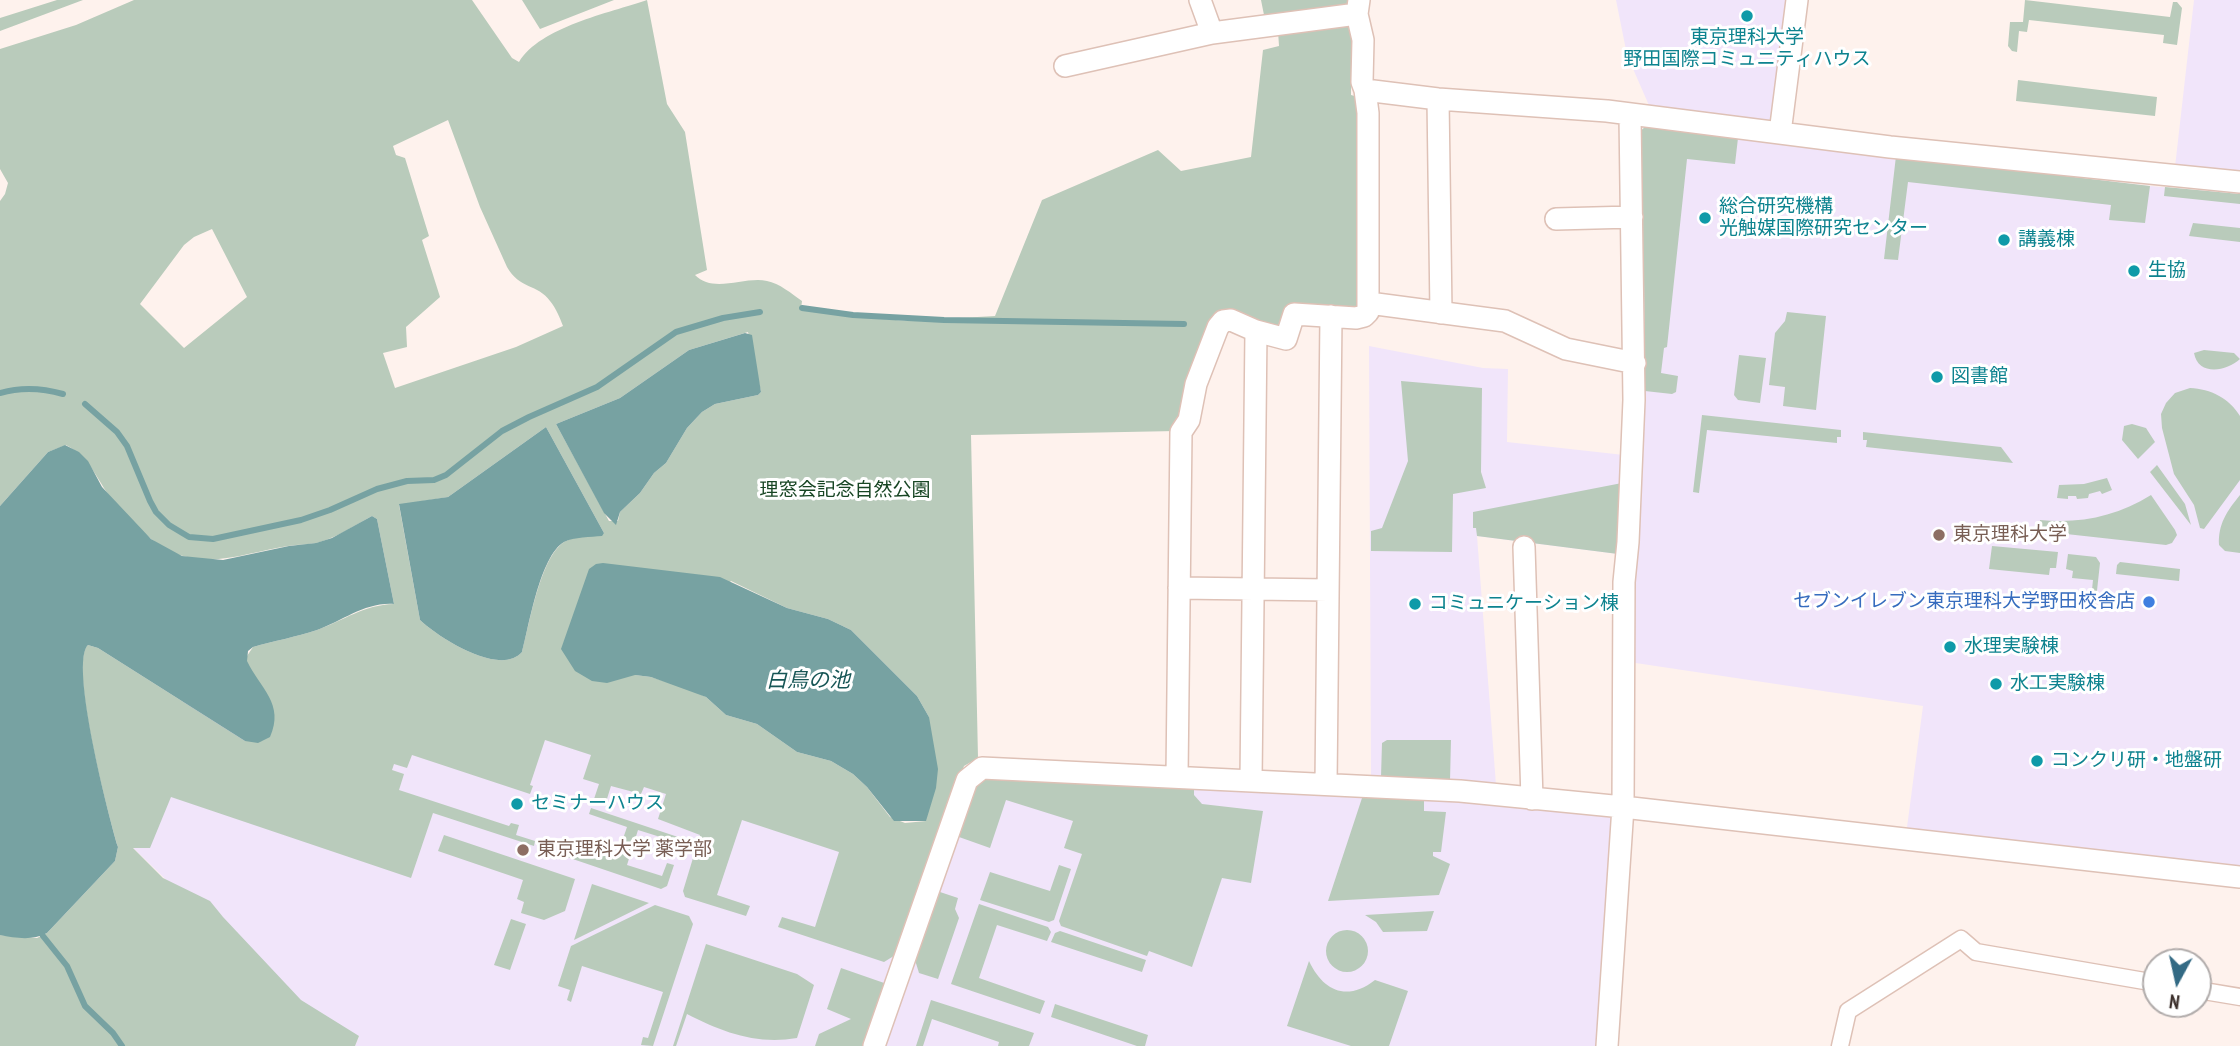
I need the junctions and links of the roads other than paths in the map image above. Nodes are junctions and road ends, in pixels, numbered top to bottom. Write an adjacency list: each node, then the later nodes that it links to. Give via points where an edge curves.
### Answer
1 (1200, 0): 4 (street)
2 (1797, 0): 9 (street)
3 (1358, 7): 4 (street); 6 (street)
4 (1212, 33): 5 (street)
5 (1065, 66)
6 (1365, 90): 7 (street); 13 (street)
7 (1437, 99): 8 (street); 14 (street)
8 (1630, 116): 9 (street); 11 (street)
9 (1780, 133): 10 (street)
10 (2240, 182)
11 (1632, 217): 12 (street); 17 (street)
12 (1556, 219)
13 (1369, 303): 14 (street); 15 (street, via 1364,316)
14 (1441, 313): 17 (street, via 1506,321 1566,349)
15 (1331, 316): 16 (street, via 1294,314 1286,339); 21 (street)
16 (1256, 331): 19 (street, via 1231,320 1218,327 1196,383 1189,420 1181,432); 20 (street)
17 (1635, 363): 26 (street, via 1623,582)
18 (1524, 547): 25 (street)
19 (1179, 588): 20 (street); 22 (street)
20 (1254, 589): 21 (street); 23 (street)
21 (1328, 590): 24 (street)
22 (1177, 776): 23 (street); 31 (street, via 982,768 967,780)
23 (1251, 779): 24 (street)
24 (1326, 784): 25 (street)
25 (1532, 799): 26 (street)
26 (1623, 807): 27 (street); 32 (street)
27 (2240, 877)
28 (2142, 981): 33 (street, via 1976,952 1961,939 1848,1011)
29 (2212, 992): 30 (street)
30 (2240, 997)
31 (874, 1046)
32 (1607, 1046)
33 (1840, 1046)

